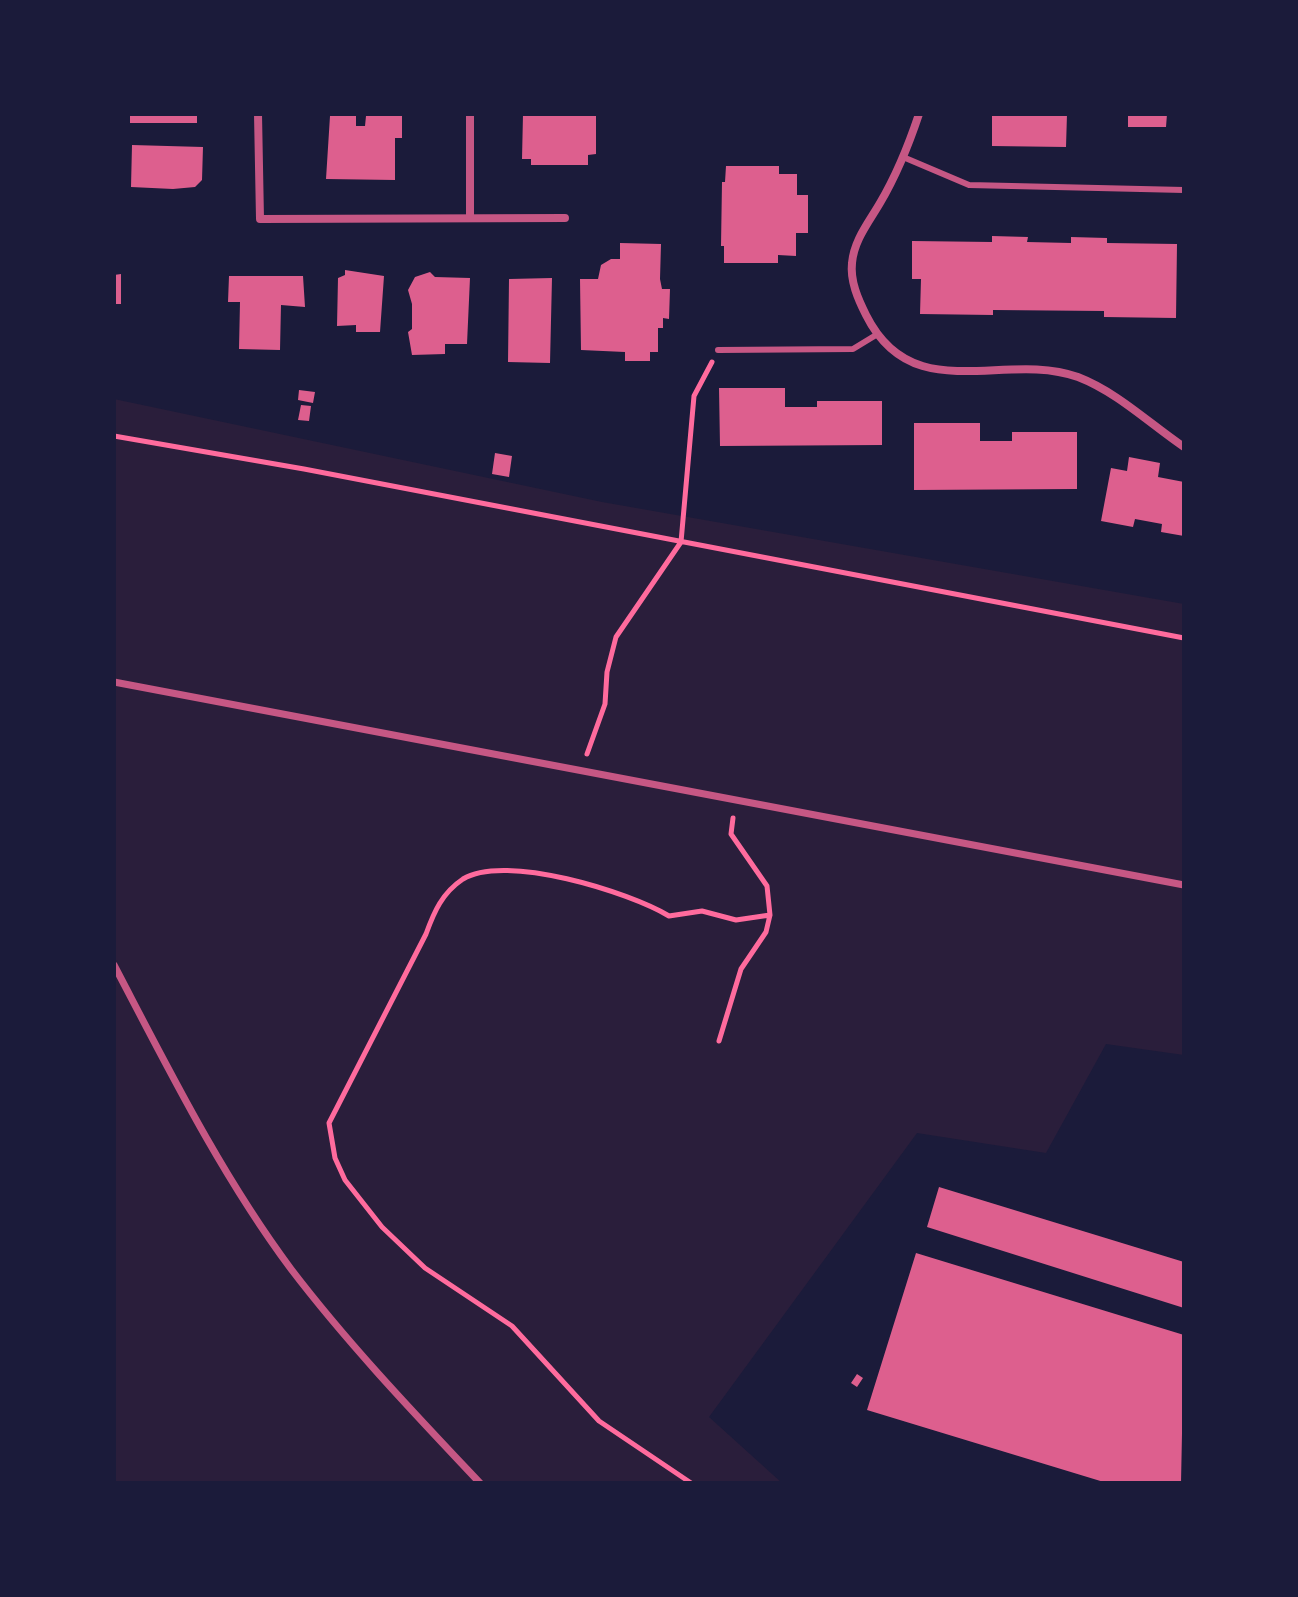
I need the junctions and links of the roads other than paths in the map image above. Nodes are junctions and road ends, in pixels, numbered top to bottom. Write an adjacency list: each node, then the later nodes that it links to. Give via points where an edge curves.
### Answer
1 (258, 114): 6 (street, via 260,219)
2 (470, 114): 6 (street)
3 (919, 114): 4 (street)
4 (903, 157): 5 (lane, via 969,185); 8 (street, via 861,233 852,263 856,296)
5 (1184, 190)
6 (470, 218): 7 (street)
7 (565, 218)
8 (876, 335): 9 (lane, via 853,349); 10 (street, via 907,361 943,372 1038,370 1076,376 1107,391)
9 (718, 350)
10 (1184, 447)
11 (114, 682): 12 (street)
12 (1184, 885)
13 (114, 965): 14 (street, via 219,1161 291,1268 379,1376)
14 (480, 1483)

